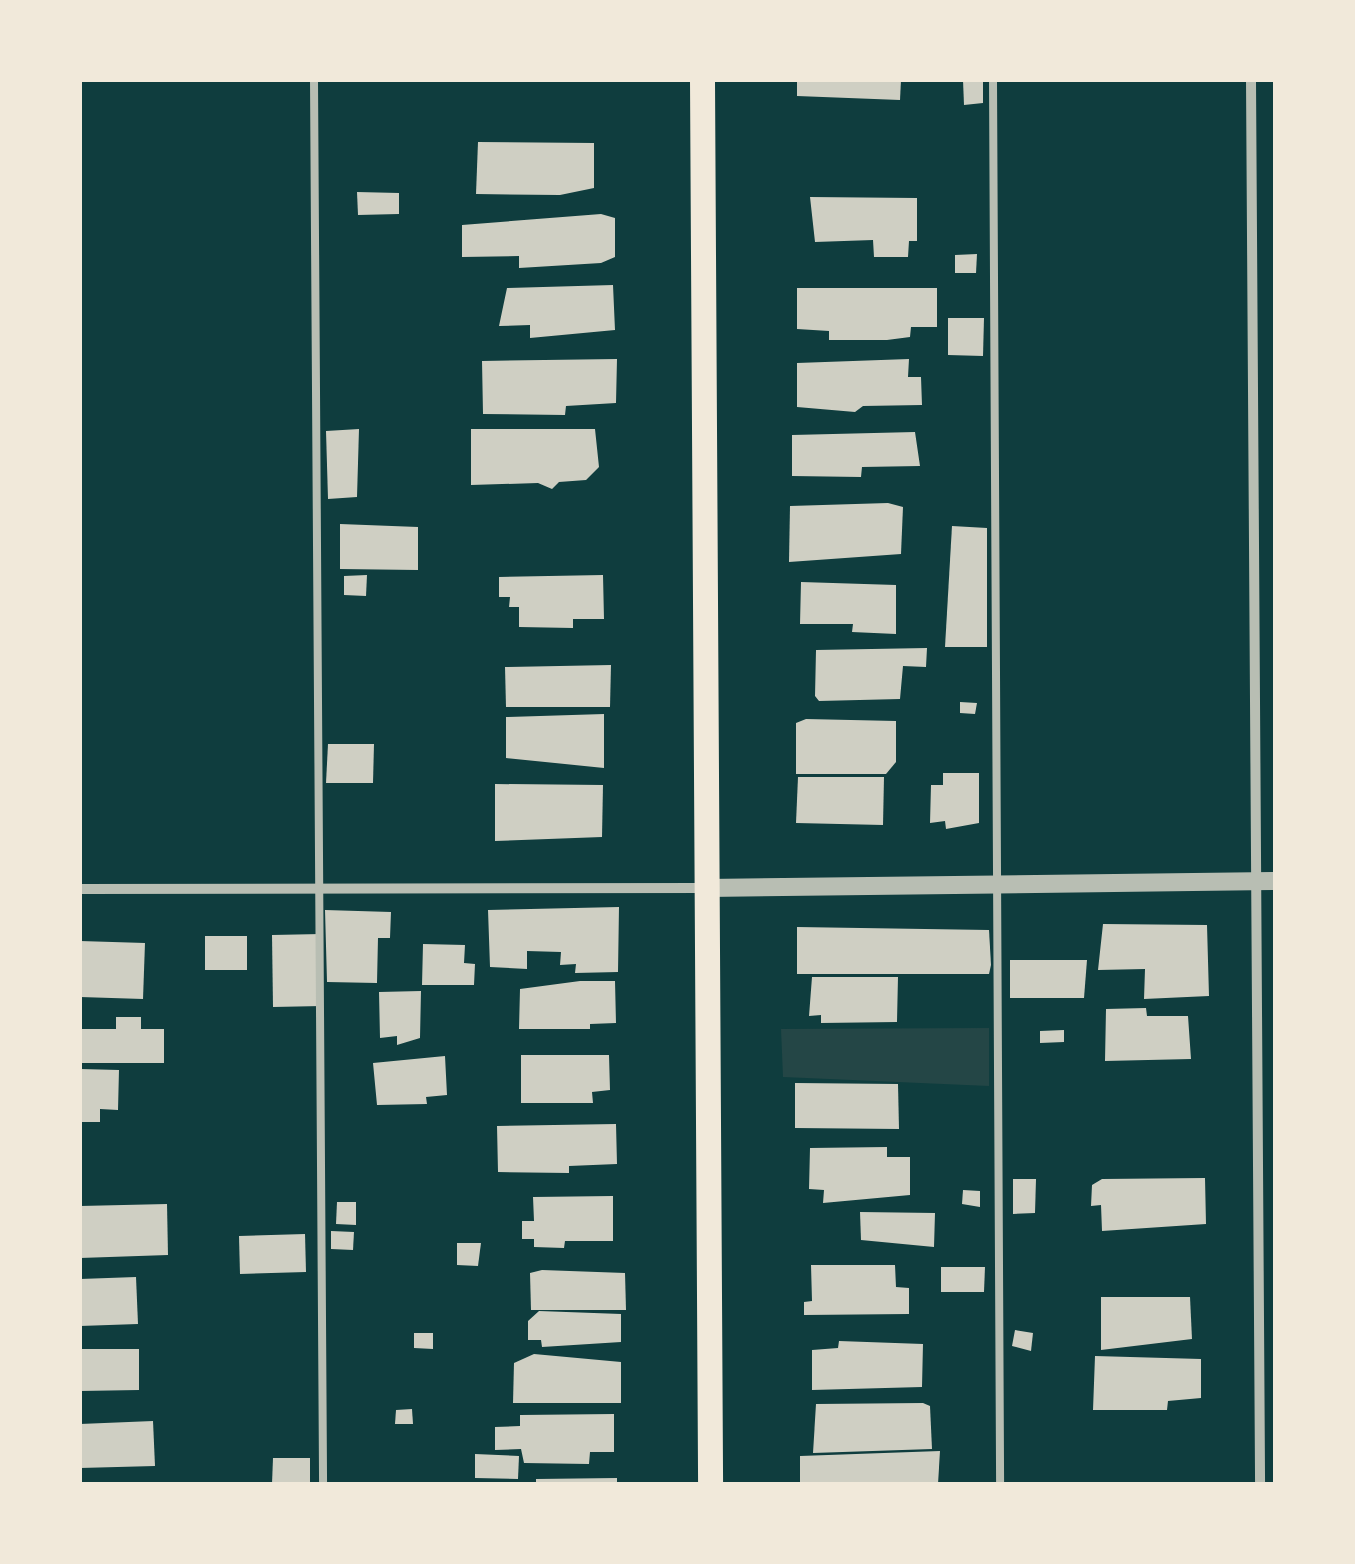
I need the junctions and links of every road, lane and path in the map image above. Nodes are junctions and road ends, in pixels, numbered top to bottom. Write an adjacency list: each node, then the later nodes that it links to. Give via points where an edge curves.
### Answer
1 (314, 80): 9 (lane)
2 (702, 80): 7 (main road)
3 (992, 80): 6 (lane)
4 (1251, 80): 5 (street)
5 (1266, 881): 6 (street); 13 (street)
6 (998, 886): 7 (street); 12 (lane)
7 (707, 888): 9 (street); 11 (main road)
8 (80, 889): 9 (street)
9 (317, 889): 10 (lane)
10 (323, 1484)
11 (710, 1484)
12 (1000, 1484)
13 (1260, 1484)

